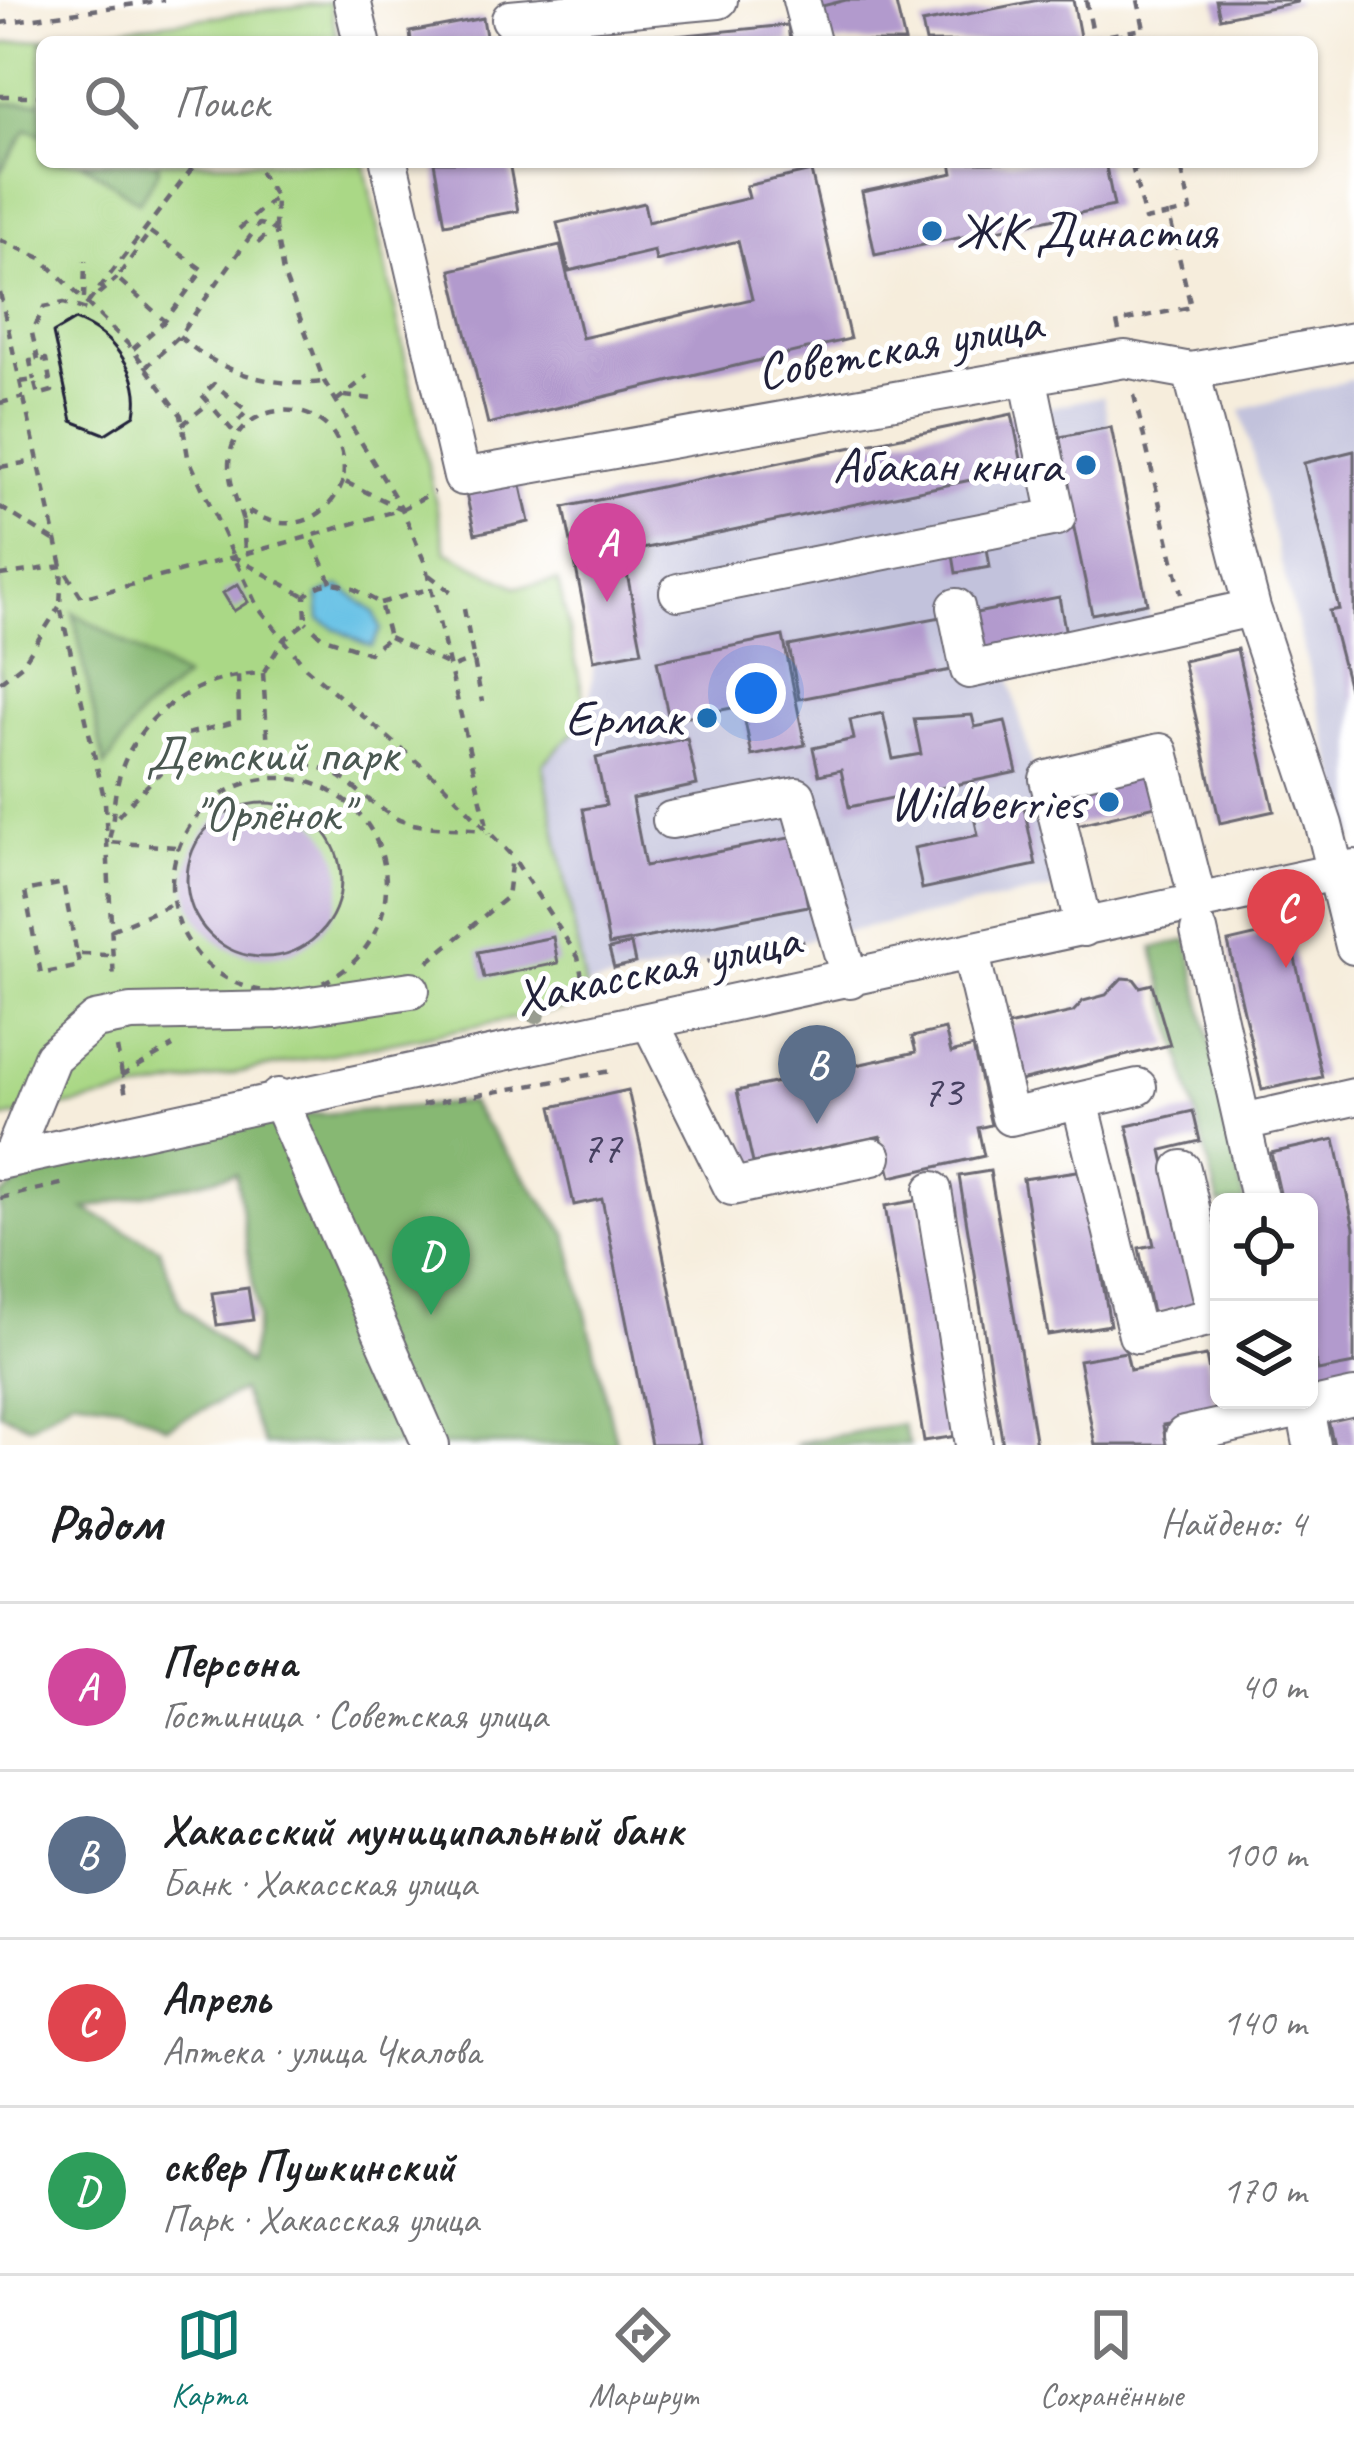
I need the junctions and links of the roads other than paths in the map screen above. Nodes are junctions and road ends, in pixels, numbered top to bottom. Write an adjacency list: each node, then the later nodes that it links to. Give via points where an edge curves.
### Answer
1 (352, 0): 5 (street)
2 (719, 0): 4 (street)
3 (801, 0): 6 (street)
4 (510, 20)
5 (361, 36)
6 (810, 36)
7 (390, 168): 10 (street, Советская улица, via 462,477)
8 (1354, 341): 9 (street, Советская улица)
9 (1191, 371): 10 (street, Советская улица, via 1125,358); 13 (street)
10 (1028, 376): 11 (street, via 1057,517)
11 (678, 592)
12 (956, 607): 13 (street, via 970,670)
13 (1252, 608): 15 (street)
14 (670, 820): 20 (street, via 796,796)
15 (1344, 869): 16 (street, Хакасская улица); 18 (street)
16 (1199, 916): 17 (street, Хакасская улица); 17 (street, via 1160,752 1048,778); 27 (street)
17 (1084, 928): 19 (street, Хакасская улица)
18 (1354, 946)
19 (971, 954): 20 (street, Хакасская улица); 26 (street, via 1010,1118)
20 (850, 980): 22 (street, Хакасская улица)
21 (412, 990): 29 (street, via 277,1010 95,1020 52,1057)
22 (650, 1022): 24 (street, Хакасская улица); 28 (street, via 732,1187)
23 (1138, 1087): 26 (street)
24 (278, 1097): 29 (street, Хакасская улица); 37 (street)
25 (1354, 1097): 27 (street)
26 (1080, 1101): 30 (street, via 1137,1335 1216,1316)
27 (1243, 1123): 32 (street)
28 (873, 1156)
29 (6, 1160)
30 (1182, 1169)
31 (933, 1190): 38 (street)
32 (1258, 1193)
33 (1354, 1396): 34 (street)
34 (1318, 1402)
35 (1285, 1409): 39 (street, via 1184,1435)
36 (1305, 1409): 40 (street)
37 (431, 1445)
38 (974, 1445)
39 (1186, 1445)
40 (1312, 1445)

